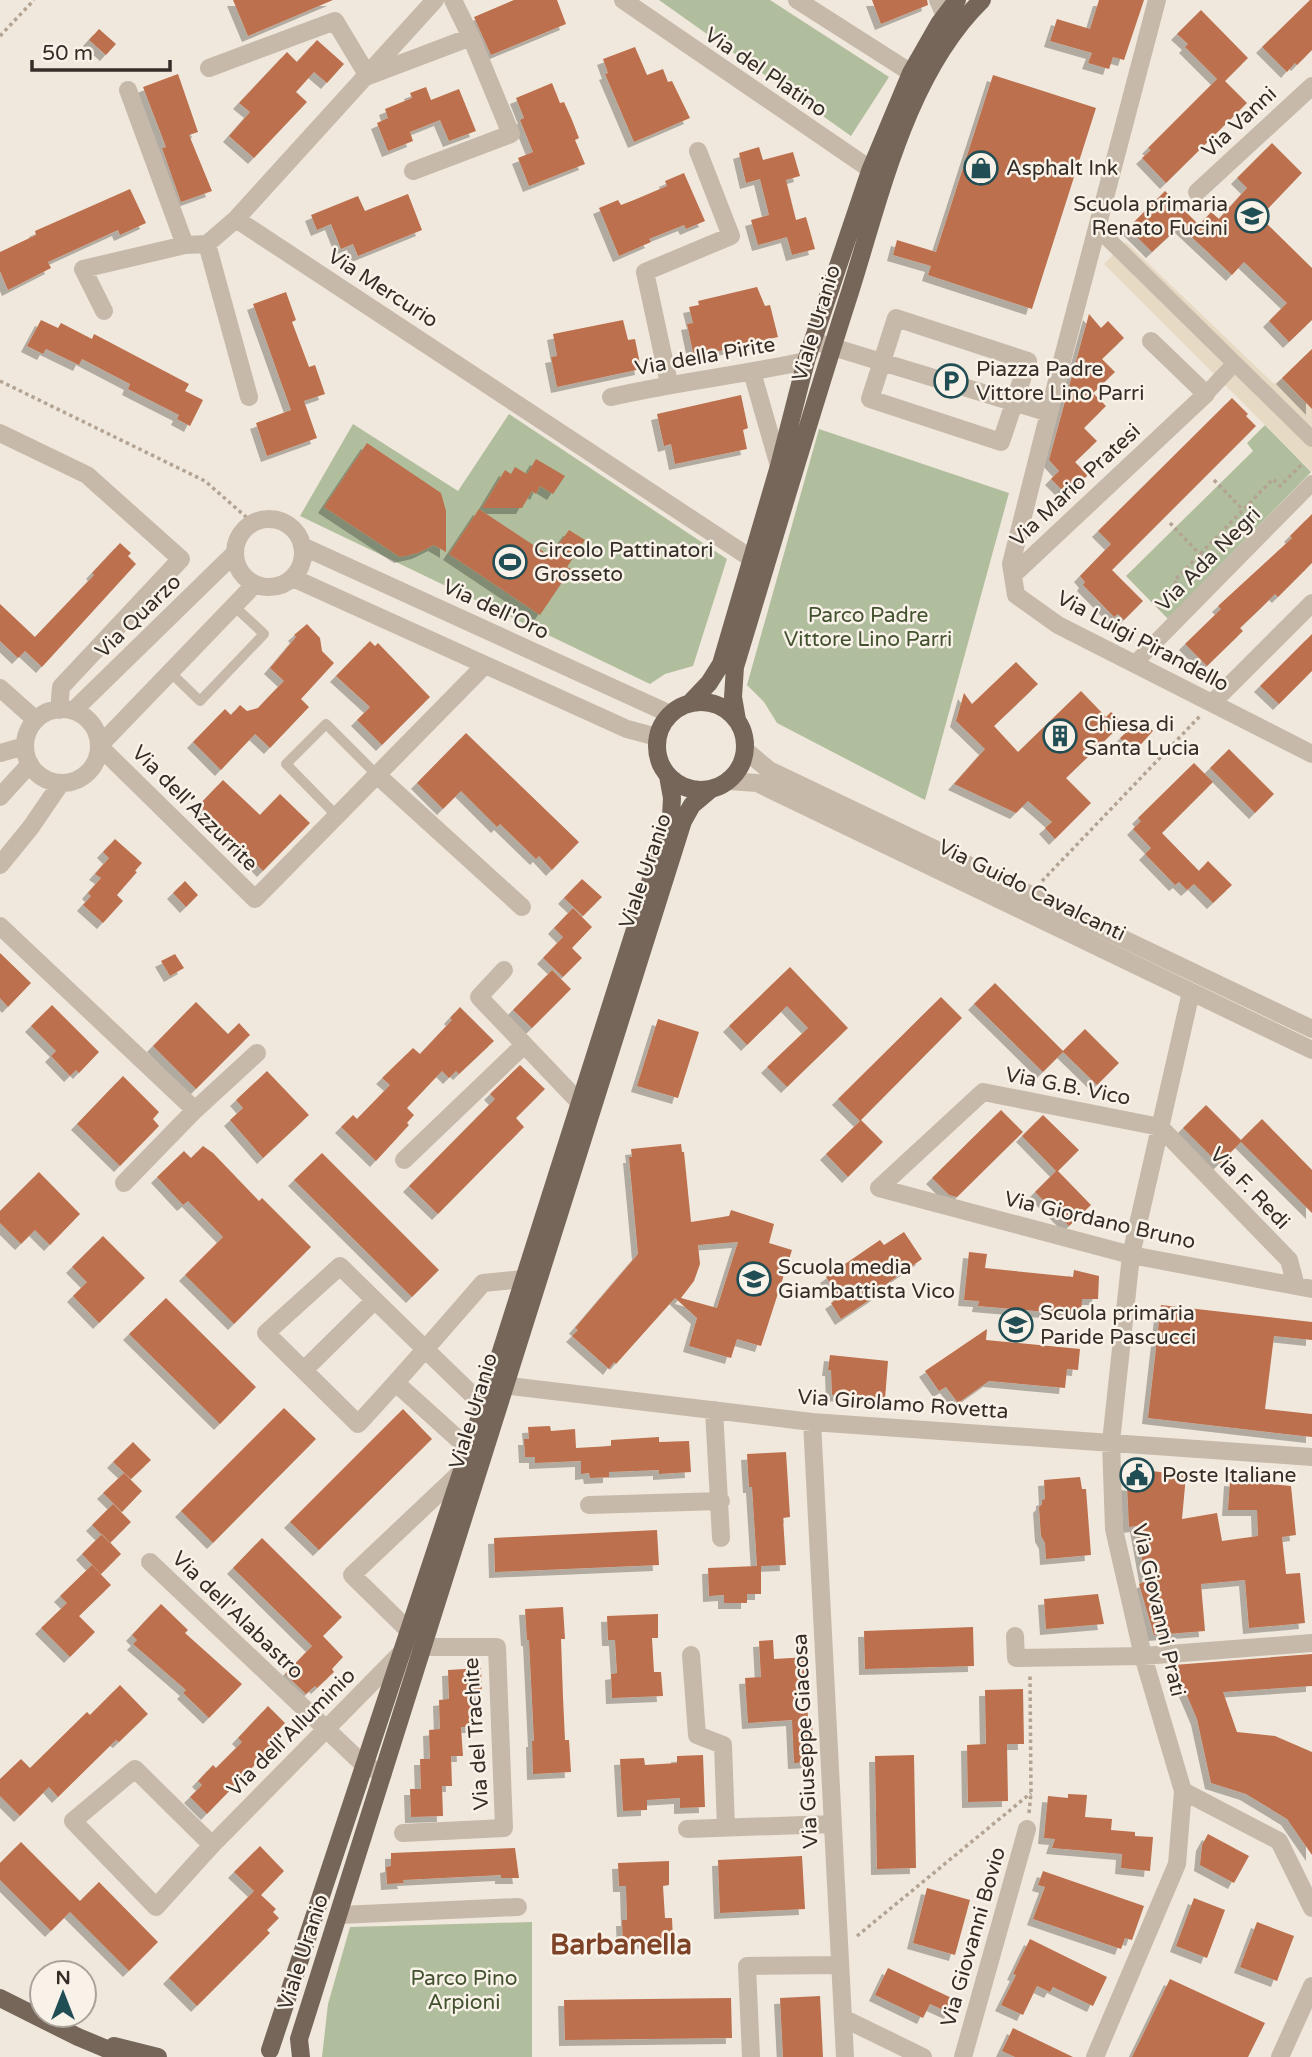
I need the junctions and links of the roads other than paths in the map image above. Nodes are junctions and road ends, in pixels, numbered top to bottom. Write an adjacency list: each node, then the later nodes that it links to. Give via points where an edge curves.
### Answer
1 (435, 0): 11 (street)
2 (453, 0): 9 (street)
3 (623, 0): 17 (street, Via del Platino)
4 (797, 0): 12 (street)
5 (957, 0): 8 (main road, Viale Uranio)
6 (982, 0): 12 (main road, Viale Uranio)
7 (1157, 0): 20 (street)
8 (941, 8): 12 (main road, Viale Uranio)
9 (471, 37): 11 (street); 16 (street, via 511,134)
10 (209, 68): 11 (street, via 335,21)
11 (368, 76): 19 (street)
12 (917, 77): 17 (main road, Viale Uranio)
13 (1312, 86): 18 (street, Via Vanni)
14 (128, 90): 22 (street)
15 (698, 151): 31 (street, via 732,236 645,272)
16 (412, 171)
17 (878, 175): 24 (main road, Viale Uranio); 26 (main road, Viale Uranio)
18 (1197, 192)
19 (236, 219): 21 (street); 43 (street, Via Mercurio)
20 (1097, 228): 29 (street); 36 (street)
21 (207, 244): 22 (street); 33 (street)
22 (185, 245): 23 (street, via 83,269)
23 (104, 311)
24 (813, 341): 26 (street); 27 (main road, Viale Uranio)
25 (1152, 341): 32 (street)
26 (832, 346): 28 (street); 58 (main road, Viale Uranio, via 735,667)
27 (806, 361): 30 (street, Via della Pirite); 39 (main road, Viale Uranio)
28 (882, 362): 35 (street); 35 (street, via 870,399 1001,442); 35 (street, via 896,318 1028,361)
29 (1234, 363): 32 (street); 38 (street)
30 (752, 372): 31 (street, Via della Pirite); 39 (street)
31 (669, 383): 34 (street, Via della Pirite)
32 (1206, 394): 44 (street, Via Mario Pratesi)
33 (248, 397)
34 (611, 397)
35 (1014, 402): 36 (street)
36 (1049, 413): 44 (street, via 1011,564)
37 (0, 433): 55 (street, via 88,475 181,559 61,687)
38 (1312, 439)
39 (779, 466): 43 (main road, Viale Uranio)
40 (1312, 483): 49 (street, Via Ada Negri)
41 (302, 546): 42 (street, via 299,536 274,519 253,523 240,536); 45 (street, via 300,568); 56 (street, Via dell'Oro)
42 (235, 553): 46 (street, via 240,572); 55 (street, Via Quarzo)
43 (752, 559): 53 (main road, Viale Uranio, via 721,664)
44 (1013, 575): 49 (street, Via Luigi Pirandello, via 1016,595 1058,625)
45 (293, 578): 46 (street, via 275,587); 50 (street)
46 (255, 584): 48 (street)
47 (1312, 603): 54 (street)
48 (234, 606): 51 (street); 51 (lane, via 264,634 200,701)
49 (1134, 664): 54 (street, Via Luigi Pirandello)
50 (485, 665): 59 (street, via 627,729); 66 (street, Via dell'Azzurrite)
51 (170, 672): 61 (street)
52 (0, 688): 57 (street)
53 (690, 703): 56 (main road); 58 (main road, via 716,704)
54 (1212, 704): 64 (street, Via Luigi Pirandello)
55 (66, 710): 57 (street); 61 (street, via 92,724)
56 (670, 714): 59 (main road)
57 (36, 720): 60 (street)
58 (737, 720): 62 (main road)
59 (657, 737): 67 (main road, via 656,751)
60 (25, 746): 63 (street); 65 (street)
61 (99, 746): 69 (street, via 92,768 73,782); 72 (street, Via dell'Azzurrite, via 255,899)
62 (745, 750): 68 (main road, via 743,762); 78 (street, Via Guido Cavalcanti, via 765,768)
63 (0, 753)
64 (1312, 754)
65 (30, 764): 69 (street, via 38,774); 71 (street)
66 (377, 775): 72 (street, Via dell'Azzurrite); 72 (lane, via 326,724 286,764); 74 (street)
67 (668, 776): 70 (main road, via 687,788); 82 (main road, Viale Uranio, via 671,816)
68 (729, 781): 70 (main road); 77 (street, Via Guido Cavalcanti, via 757,783)
69 (61, 783): 73 (street)
70 (711, 789): 95 (main road, Viale Uranio, via 682,821)
71 (0, 797)
72 (337, 816)
73 (0, 865)
74 (522, 907)
75 (0, 926): 83 (street)
76 (504, 970): 79 (street, via 479,997)
77 (1191, 992): 80 (street, Via Guido Cavalcanti); 84 (street, Via Giovanni Prati)
78 (1312, 1029)
79 (524, 1045): 82 (street); 85 (street)
80 (1312, 1051)
81 (257, 1053): 83 (street)
82 (580, 1103): 89 (main road, Viale Uranio)
83 (195, 1111): 86 (street)
84 (1160, 1128): 87 (street, Via G.B. Vico, via 983,1092); 88 (street, Via Giovanni Prati); 90 (street, Via F. Redi, via 1289,1260)
85 (404, 1160)
86 (124, 1183)
87 (879, 1188): 88 (street, Via Giordano Bruno)
88 (1131, 1255): 90 (street, Via Giordano Bruno); 99 (street, Via Giovanni Prati)
89 (524, 1279): 92 (street, via 483,1283); 95 (main road, Viale Uranio)
90 (1304, 1287)
91 (375, 1300): 92 (street); 93 (street); 93 (street, via 340,1266 266,1334)
92 (425, 1349): 94 (street); 96 (street)
93 (304, 1370): 94 (street, via 358,1424)
94 (396, 1382): 100 (street)
95 (498, 1384): 96 (main road, Viale Uranio); 97 (street, Via Girolamo Rovetta); 110 (main road, Viale Uranio)
96 (484, 1406): 100 (main road, Viale Uranio)
97 (714, 1410): 98 (street, Via Girolamo Rovetta); 103 (street)
98 (812, 1422): 99 (street, Via Girolamo Rovetta); 118 (street, Via Giuseppe Giacosa)
99 (1111, 1442): 101 (street, Via Girolamo Rovetta); 113 (street, Via Giovanni Prati, via 1114,1529)
100 (469, 1449): 102 (main road, Viale Uranio)
101 (1312, 1458)
102 (462, 1471): 107 (main road, Viale Uranio); 107 (street, via 352,1575)
103 (721, 1501): 104 (street); 105 (street)
104 (589, 1506)
105 (722, 1538)
106 (150, 1562): 114 (street, Via dell'Alabastro)
107 (409, 1630): 110 (street); 111 (main road, Viale Uranio)
108 (1015, 1636): 113 (street, via 1016,1658)
109 (1312, 1643): 113 (street)
110 (422, 1647): 116 (main road, Viale Uranio); 122 (street, Via del Trachite, via 497,1647 504,1828)
111 (402, 1652): 114 (street, Via dell'Alluminio); 115 (main road, Viale Uranio)
112 (691, 1655): 119 (street, via 697,1735 723,1745)
113 (1143, 1656): 117 (street, Via Giovanni Prati)
114 (326, 1729): 115 (street, Via dell'Alabastro); 123 (street, Via dell'Alluminio)
115 (364, 1765): 116 (street); 132 (main road, Viale Uranio)
116 (383, 1773): 126 (main road, Viale Uranio)
117 (1183, 1791): 125 (street, via 1279,1841); 140 (street, Via Giovanni Prati, via 1177,1864)
118 (832, 1824): 119 (street); 127 (street, Via Giuseppe Giacosa)
119 (726, 1828): 120 (street)
120 (687, 1829)
121 (1027, 1829): 139 (street, Via Giovanni Bovio)
122 (403, 1833)
123 (212, 1844): 123 (street, Via dell'Alluminio, via 135,1769 73,1821 156,1907)
124 (518, 1907): 126 (street)
125 (1312, 1908)
126 (340, 1915): 135 (main road, Viale Uranio, via 299,2039)
127 (839, 1958): 130 (street, Via Giuseppe Giacosa); 136 (street, via 747,1966)
128 (1312, 1986): 141 (street)
129 (0, 1998): 131 (main road)
130 (843, 2018): 137 (street, Via Giuseppe Giacosa); 138 (street)
131 (78, 2037): 133 (main road); 134 (main road)
132 (263, 2053): 135 (main road, via 287,2051)
133 (126, 2057)
134 (158, 2057)
135 (300, 2057)
136 (751, 2057)
137 (845, 2057)
138 (923, 2057)
139 (963, 2057)
140 (1095, 2057)
141 (1280, 2057)

